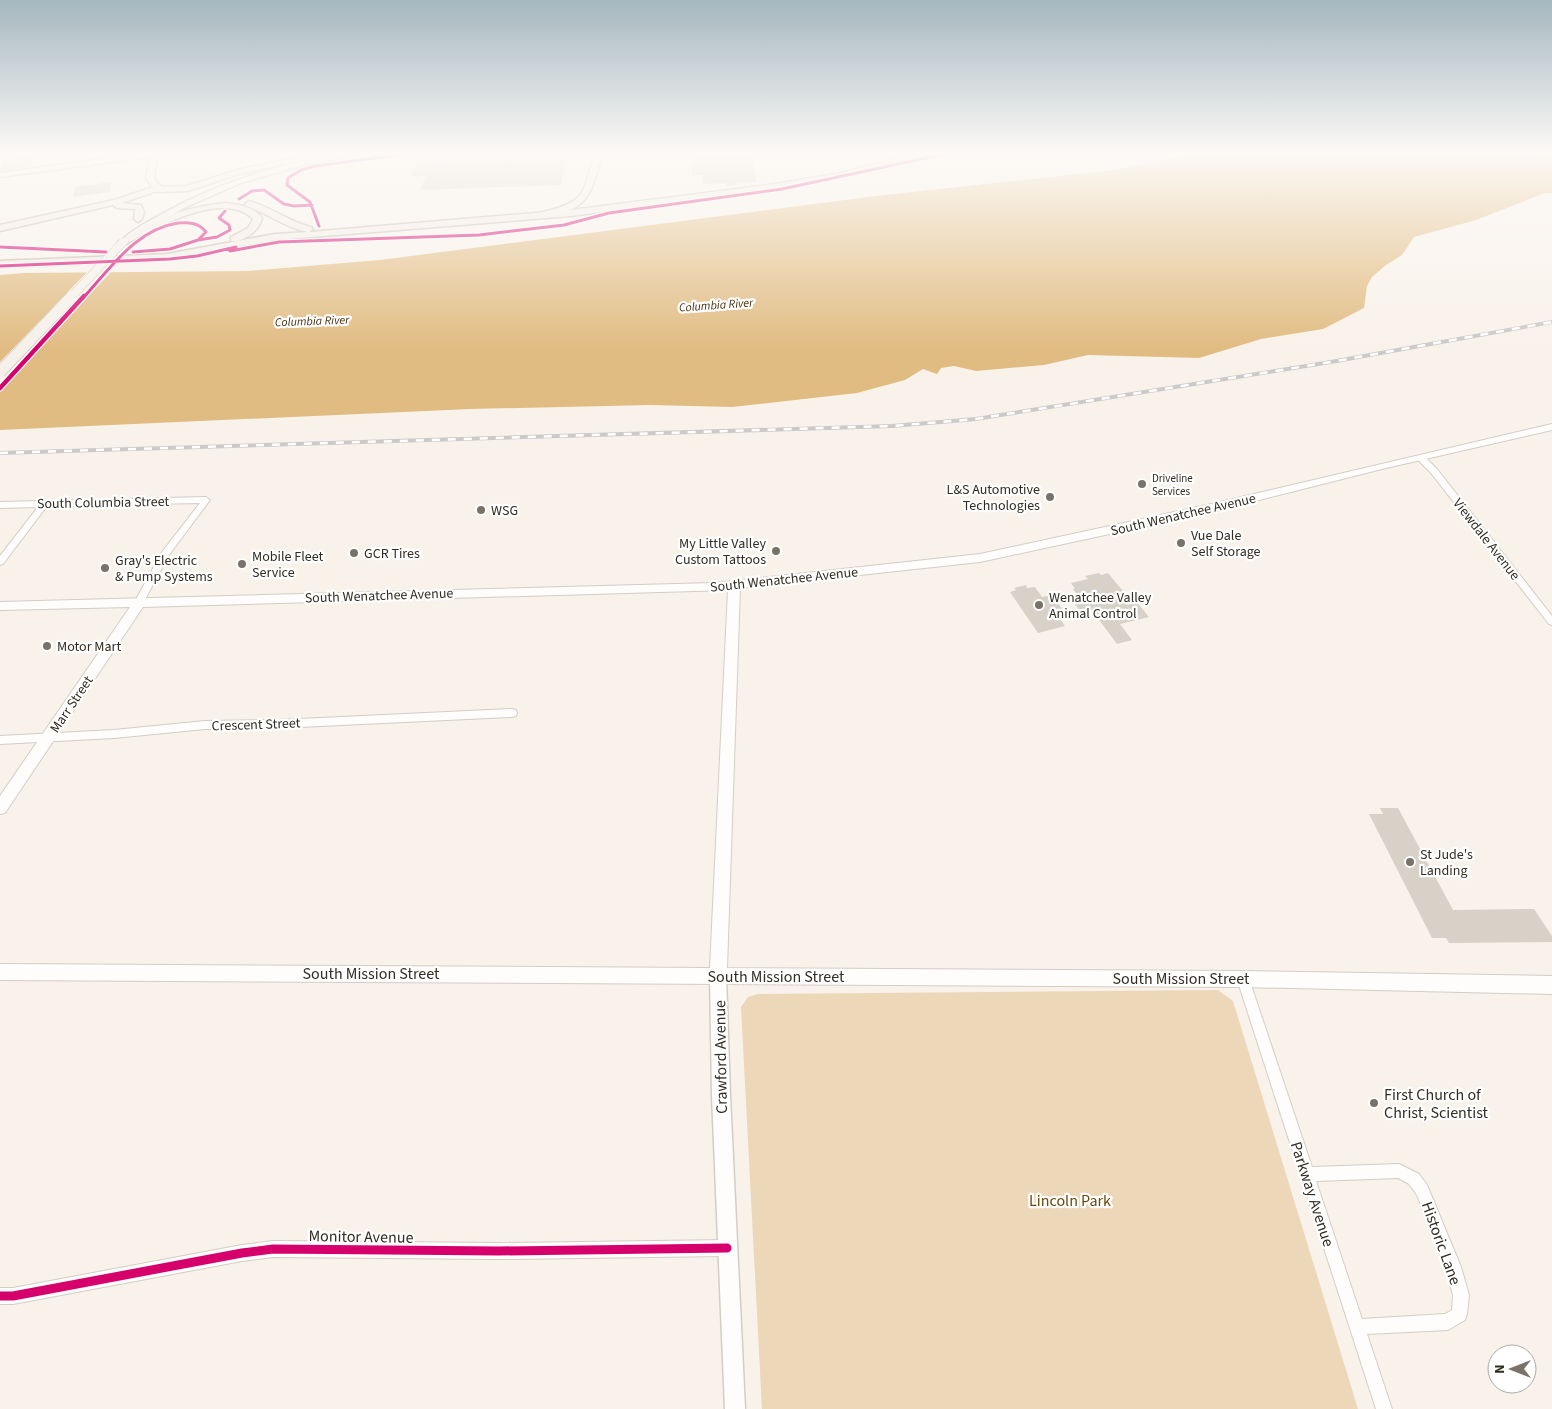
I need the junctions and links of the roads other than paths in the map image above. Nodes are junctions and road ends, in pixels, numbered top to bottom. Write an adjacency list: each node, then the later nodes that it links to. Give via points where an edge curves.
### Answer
1 (46, 218): 9 (highway)
2 (159, 218): 11 (main road)
3 (165, 218): 11 (highway)
4 (172, 218): 11 (highway)
5 (258, 218): 12 (highway, via 251,230 235,238 178,252)
6 (277, 218): 10 (highway, via 298,228)
7 (506, 218): 10 (highway)
8 (138, 220): 11 (highway)
9 (0, 228)
10 (345, 230): 13 (highway, via 275,236 167,257)
11 (123, 242): 14 (main road, bridge)
12 (0, 258)
13 (0, 264)
14 (0, 372)
15 (1550, 429): 16 (main road, South Wenatchee Avenue)
16 (1420, 458): 21 (main road, South Wenatchee Avenue, via 1216,507 980,558); 24 (street, Viewdale Avenue, via 1434,471)
17 (206, 500): 18 (street, South Columbia Street); 22 (street, Marr Street, via 165,554)
18 (45, 503): 19 (street, South Columbia Street); 20 (street)
19 (0, 505)
20 (0, 562)
21 (734, 585): 22 (main road, South Wenatchee Avenue); 30 (main road, Crawford Avenue)
22 (139, 603): 23 (main road, South Wenatchee Avenue); 26 (main road, Marr Street)
23 (0, 606)
24 (1552, 622)
25 (512, 713): 26 (street, Crescent Street, via 205,725)
26 (48, 738): 27 (street, Crescent Street); 28 (main road, Marr Street)
27 (0, 740)
28 (0, 808)
29 (0, 972): 30 (main road, South Mission Street)
30 (718, 975): 31 (main road, South Mission Street); 34 (street, Crawford Avenue)
31 (1243, 979): 32 (main road, South Mission Street); 33 (street, Parkway Avenue)
32 (1552, 985)
33 (1307, 1174): 36 (street, Parkway Avenue); 36 (street, Historic Lane, via 1399,1171 1414,1179 1422,1190 1454,1267 1461,1295 1460,1305 1459,1314 1448,1322)
34 (727, 1248): 35 (street, Monitor Avenue, via 499,1251 273,1248); 37 (street, Crawford Avenue)
35 (0, 1296)
36 (1357, 1326): 38 (street, Parkway Avenue)
37 (734, 1409)
38 (1384, 1409)

